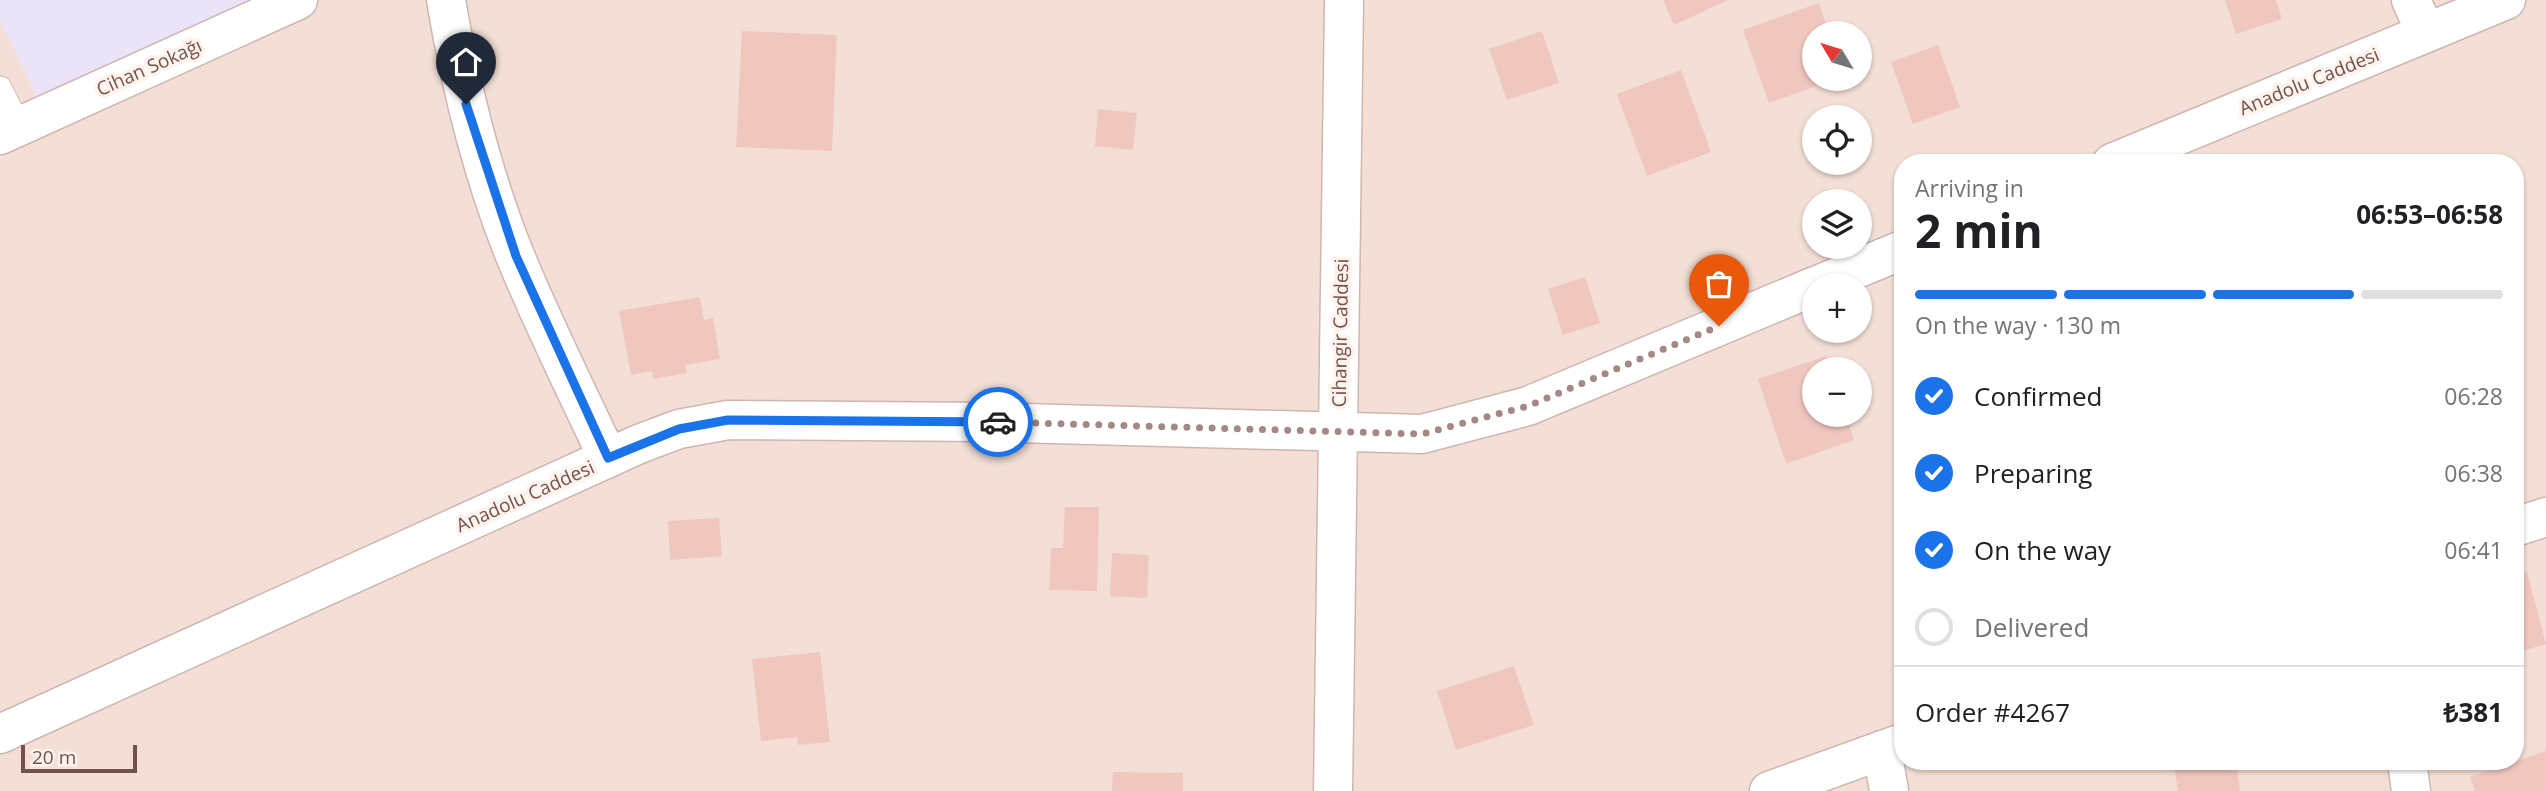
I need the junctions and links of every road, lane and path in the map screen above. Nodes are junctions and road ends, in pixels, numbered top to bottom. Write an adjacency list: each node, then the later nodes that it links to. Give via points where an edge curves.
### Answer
1 (298, 0): 7 (street, Cihan Sokağı)
2 (446, 0): 13 (street, via 459,80 495,199 516,256)
3 (1344, 0): 12 (street, Cihangir Caddesi)
4 (2506, 0): 5 (street, Anadolu Caddesi)
5 (2418, 17): 8 (street, Anadolu Caddesi)
6 (0, 88): 7 (lane)
7 (9, 131)
8 (2131, 154)
9 (1894, 253): 10 (street, Anadolu Caddesi)
10 (1847, 273)
11 (1802, 292): 12 (street, Anadolu Caddesi, via 1528,406 1422,434)
12 (1338, 433): 13 (street, Anadolu Caddesi, via 728,420 679,429); 20 (street, Cihangir Caddesi)
13 (608, 458): 16 (street, Anadolu Caddesi)
14 (2546, 517): 15 (street)
15 (2524, 524)
16 (0, 734)
17 (1892, 746): 19 (street); 21 (street)
18 (2408, 770): 22 (street)
19 (1784, 788)
20 (1333, 791)
21 (1889, 791)
22 (2412, 791)

